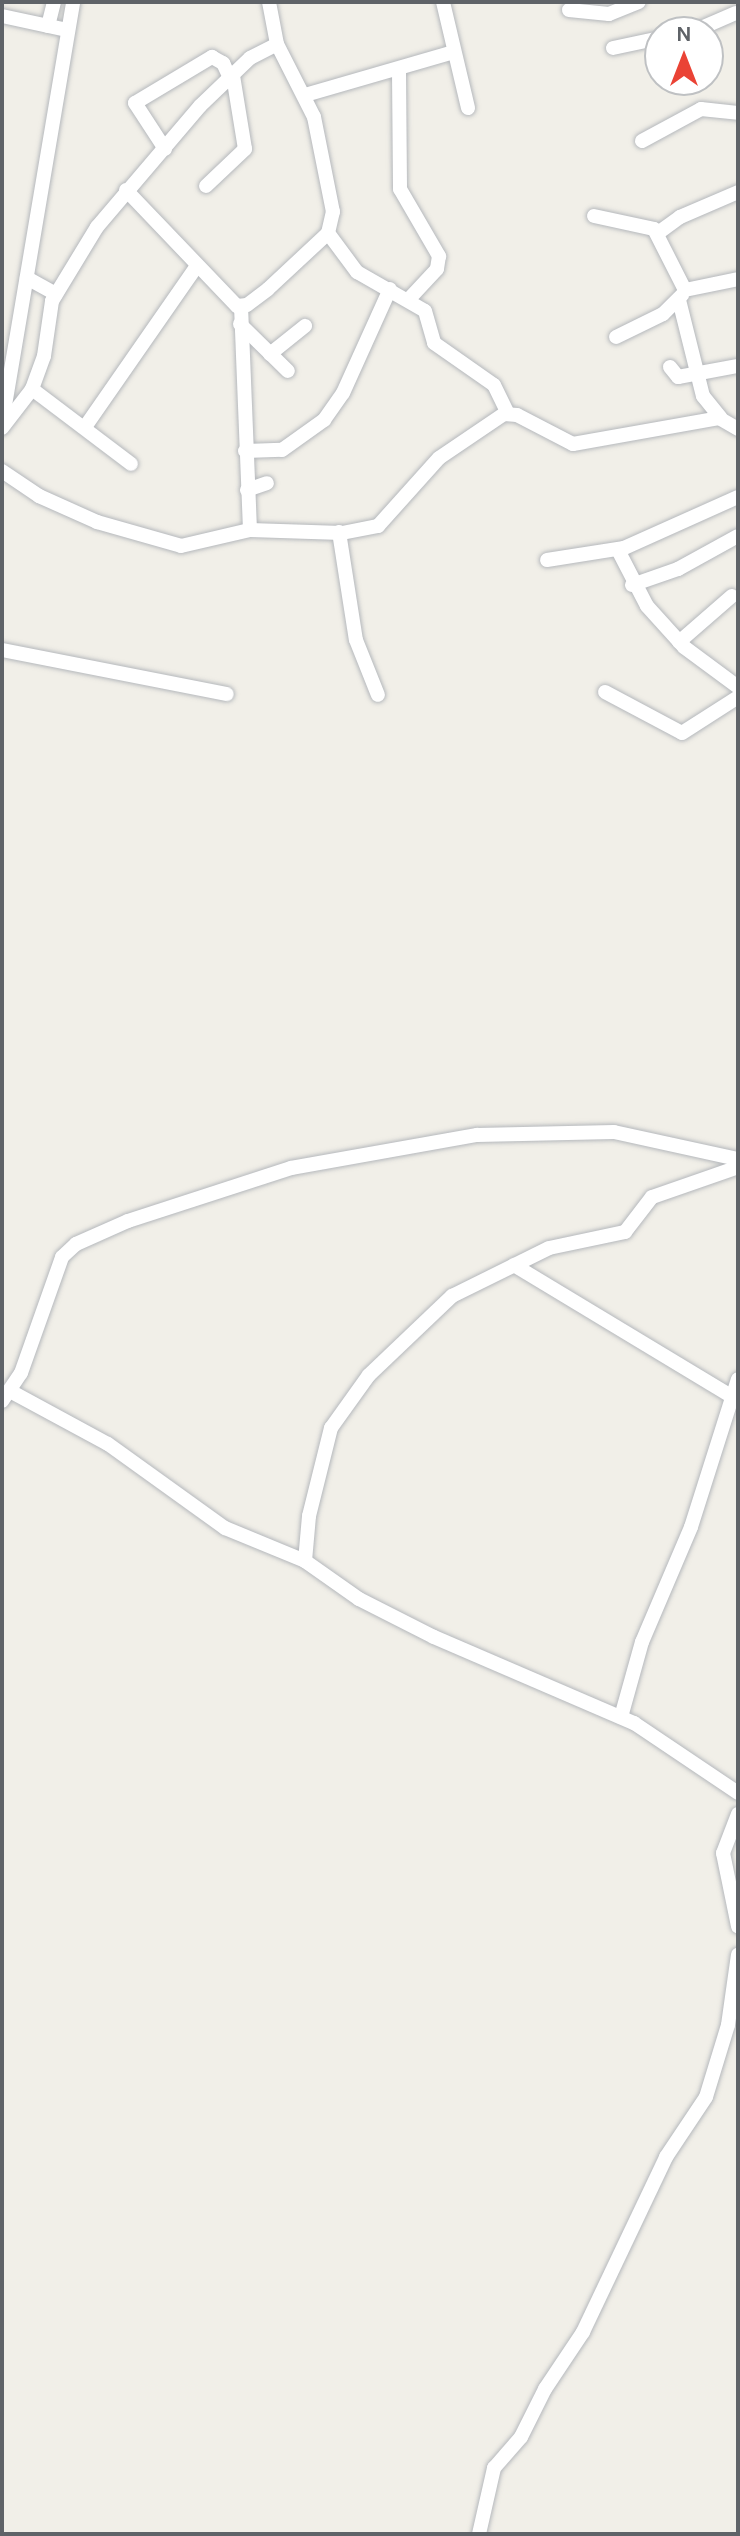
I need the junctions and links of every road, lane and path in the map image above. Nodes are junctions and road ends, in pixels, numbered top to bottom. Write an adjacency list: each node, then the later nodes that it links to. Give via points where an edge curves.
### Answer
1 (54, 2): 8 (street)
2 (73, 2): 9 (street)
3 (269, 2): 11 (street)
4 (443, 2): 13 (street)
5 (639, 2): 6 (street, via 609,14)
6 (569, 10)
7 (2, 16): 8 (street)
8 (48, 26): 9 (street)
9 (67, 30): 28 (street)
10 (644, 41): 12 (street)
11 (277, 44): 15 (street, via 252,56); 16 (street)
12 (613, 48)
13 (454, 52): 14 (street); 17 (street)
14 (399, 72): 16 (street, via 373,73); 33 (street, via 400,189 439,260)
15 (231, 77): 20 (street); 20 (street, via 212,57 135,103); 21 (street, via 245,149)
16 (305, 95): 25 (street, via 332,203)
17 (468, 108)
18 (738, 113): 19 (street, via 701,109)
19 (642, 141)
20 (165, 149): 22 (street)
21 (206, 186)
22 (126, 190): 27 (street); 31 (street)
23 (738, 192): 26 (street, via 680,217)
24 (594, 216): 26 (street, via 648,226)
25 (328, 233): 30 (street, via 357,272); 34 (street, via 268,289)
26 (658, 233): 32 (street)
27 (197, 266): 34 (street); 47 (street)
28 (27, 278): 31 (street); 46 (street)
29 (738, 279): 32 (street)
30 (390, 289): 33 (street); 49 (street, via 343,393 324,420 282,450)
31 (56, 294): 43 (street)
32 (682, 295): 37 (street); 42 (street)
33 (409, 299): 44 (street, via 425,311 434,343 494,385)
34 (241, 306): 35 (street)
35 (240, 324): 38 (street); 49 (street)
36 (305, 326): 38 (street)
37 (616, 337)
38 (270, 354): 41 (street)
39 (738, 366): 42 (street)
40 (670, 367): 42 (street, via 678,377)
41 (288, 371)
42 (698, 375): 45 (street, via 704,399)
43 (32, 389): 46 (street); 47 (street)
44 (508, 414): 45 (street, via 578,444); 56 (street, via 486,422 439,458 384,522)
45 (721, 418): 48 (street)
46 (2, 425)
47 (85, 427): 50 (street)
48 (738, 429)
49 (245, 451): 53 (street)
50 (131, 464)
51 (2, 471): 55 (street, via 62,507 166,545)
52 (267, 483): 53 (street)
53 (247, 490): 55 (street)
54 (738, 497): 58 (street)
55 (250, 530): 56 (street)
56 (339, 532): 67 (street, via 356,640)
57 (738, 536): 60 (street, via 678,569)
58 (618, 550): 59 (street); 60 (street)
59 (547, 560)
60 (632, 585): 62 (street)
61 (732, 596): 62 (street)
62 (679, 642): 64 (street)
63 (2, 650): 66 (street)
64 (738, 687)
65 (605, 692): 68 (street, via 682,733)
66 (227, 694)
67 (378, 695)
68 (738, 697)
69 (738, 1159): 73 (street, via 643,1135 477,1135 291,1168 128,1221 69,1248)
70 (738, 1167): 71 (street, via 652,1197 625,1232 558,1245)
71 (514, 1265): 74 (street); 75 (street, via 452,1296 348,1402 331,1428 309,1516)
72 (738, 1379): 74 (street)
73 (6, 1396): 75 (street, via 108,1444 225,1528)
74 (734, 1398): 76 (street, via 691,1527 642,1642)
75 (305, 1561): 76 (street, via 341,1589 434,1637)
76 (621, 1717): 77 (street)
77 (738, 1793)
78 (738, 1814): 79 (street, via 723,1853)
79 (738, 1926)
80 (738, 1955): 81 (street, via 728,2025 706,2097 666,2157 583,2332 521,2437 494,2468)
81 (479, 2534)

